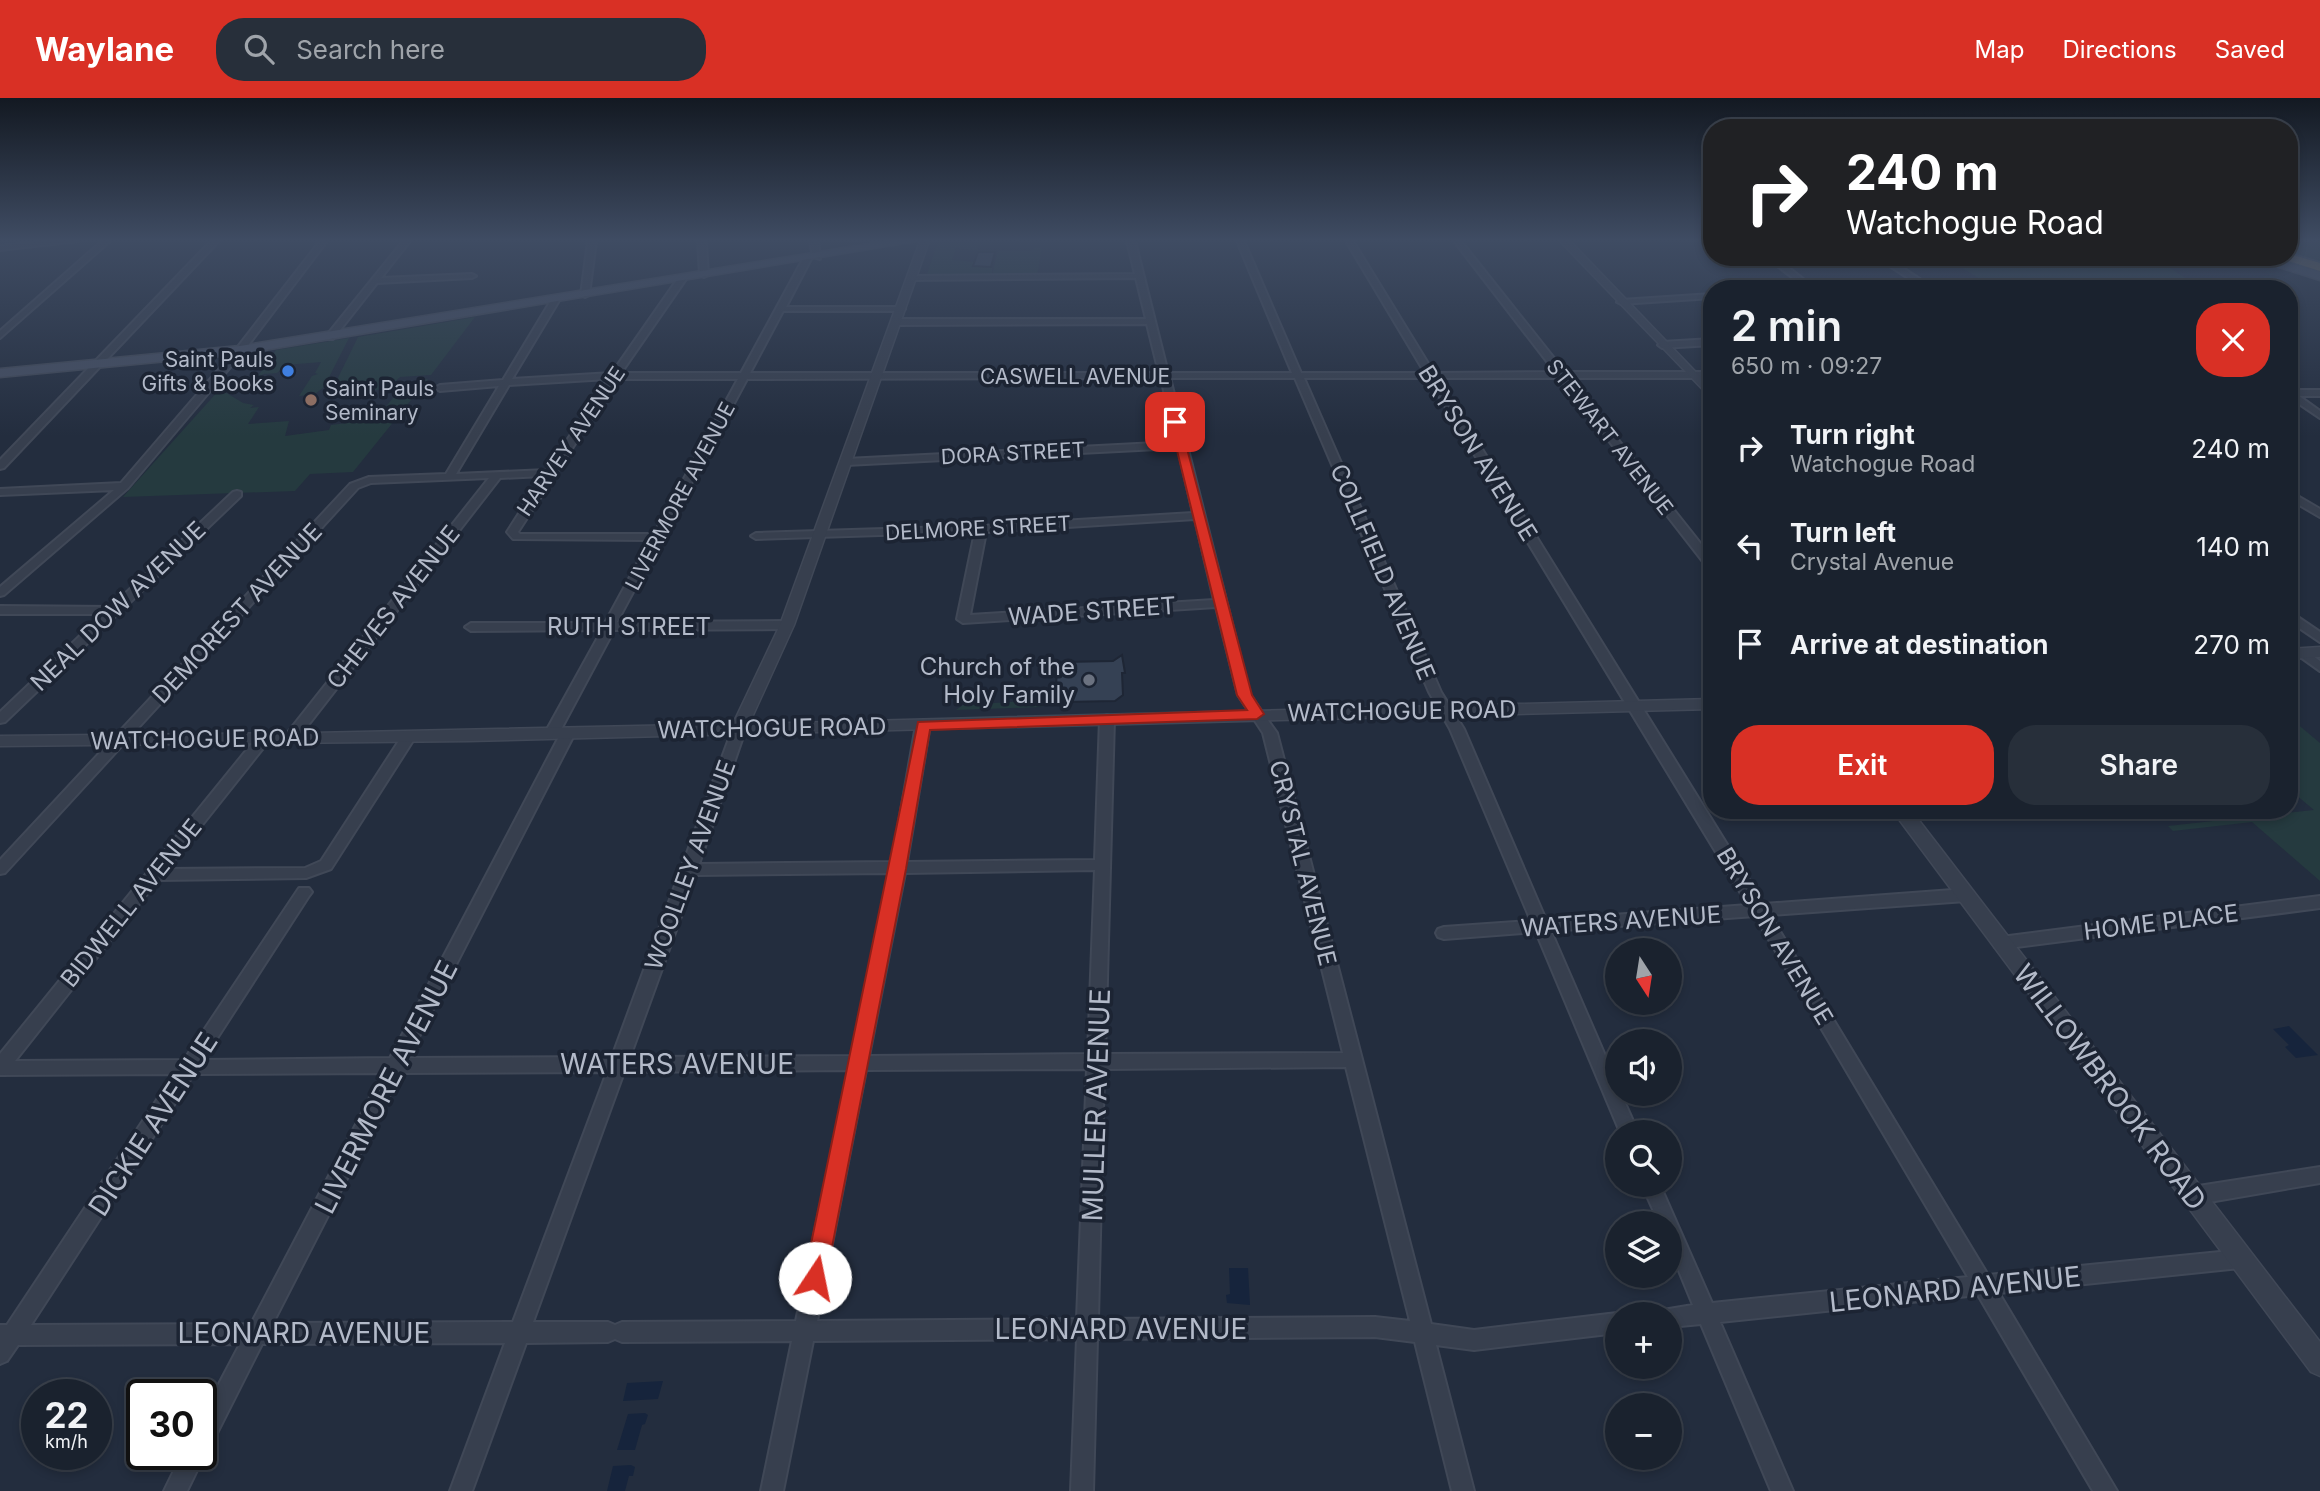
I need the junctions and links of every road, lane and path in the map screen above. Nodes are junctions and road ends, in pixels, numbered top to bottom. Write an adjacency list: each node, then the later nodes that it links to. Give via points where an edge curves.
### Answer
1 (33, 306): 18 (street)
2 (154, 306): 23 (street)
3 (274, 306): 22 (street)
4 (354, 306): 19 (street)
5 (514, 306): 19 (main road)
6 (552, 306): 34 (street)
7 (663, 306): 31 (street, HARVEY AVENUE)
8 (782, 306): 15 (street, LIVERMORE AVENUE)
9 (902, 306): 16 (street, WOOLLEY AVENUE)
10 (1146, 306): 17 (street, CRYSTAL AVENUE)
11 (1267, 306): 28 (street, COLLFIELD AVENUE)
12 (1388, 306): 29 (street, BRYSON AVENUE)
13 (1507, 306): 25 (street, STEWART AVENUE)
14 (1625, 306): 21 (street)
15 (780, 309): 16 (street); 32 (street, LIVERMORE AVENUE)
16 (899, 315): 17 (street); 33 (street, WOOLLEY AVENUE)
17 (1150, 321): 27 (street, CRYSTAL AVENUE)
18 (0, 335)
19 (330, 337): 22 (main road)
20 (1703, 343): 21 (street)
21 (1662, 345): 26 (street)
22 (240, 350): 23 (main road); 47 (street)
23 (99, 363): 24 (main road); 43 (street)
24 (0, 373)
25 (1561, 374): 26 (street, CASWELL AVENUE); 29 (street, CASWELL AVENUE); 57 (street, STEWART AVENUE)
26 (1690, 374): 30 (street, CASWELL AVENUE); 35 (street)
27 (1163, 375): 28 (street, CASWELL AVENUE); 33 (street, CASWELL AVENUE); 41 (street, CRYSTAL AVENUE)
28 (1297, 375): 29 (street, CASWELL AVENUE); 73 (street, COLLFIELD AVENUE)
29 (1430, 375): 72 (street, BRYSON AVENUE)
30 (1703, 375)
31 (614, 376): 32 (street, CASWELL AVENUE); 34 (street, CASWELL AVENUE); 44 (street, HARVEY AVENUE)
32 (744, 376): 33 (street, CASWELL AVENUE); 56 (street, LIVERMORE AVENUE)
33 (877, 376): 42 (street, WOOLLEY AVENUE)
34 (507, 383): 36 (street, CASWELL AVENUE); 46 (street)
35 (1703, 387)
36 (440, 388)
37 (2298, 393): 38 (street)
38 (2320, 393)
39 (2298, 399): 40 (street)
40 (2320, 415)
41 (1181, 445): 42 (street, DORA STREET); 52 (street, CRYSTAL AVENUE)
42 (846, 462): 55 (street, WOOLLEY AVENUE)
43 (0, 466)
44 (548, 474): 45 (street); 56 (street, HARVEY AVENUE, via 512,529 513,535)
45 (496, 476): 46 (street); 82 (street, CHEVES AVENUE)
46 (449, 477): 84 (street, DEMOREST AVENUE, via 360,482)
47 (124, 486): 48 (street); 58 (street)
48 (0, 492)
49 (237, 494): 61 (street, NEAL DOW AVENUE)
50 (2298, 500): 51 (street)
51 (2320, 514)
52 (1199, 516): 53 (street, DELMORE STREET); 59 (street, CRYSTAL AVENUE)
53 (981, 529): 55 (street, DELMORE STREET); 59 (street, WADE STREET, via 963,619)
54 (756, 536): 55 (street, DELMORE STREET)
55 (819, 536): 63 (street, WOOLLEY AVENUE)
56 (657, 537): 64 (street, LIVERMORE AVENUE)
57 (1703, 555)
58 (0, 593)
59 (1221, 603): 74 (street, CRYSTAL AVENUE, via 1244,695)
60 (0, 610): 61 (street)
61 (114, 611): 75 (street, NEAL DOW AVENUE)
62 (2298, 622): 66 (street)
63 (787, 625): 64 (street, RUTH STREET); 78 (street, WOOLLEY AVENUE)
64 (610, 626): 65 (street, RUTH STREET); 79 (street, LIVERMORE AVENUE)
65 (471, 627)
66 (2320, 638)
67 (2320, 652): 68 (street)
68 (2298, 654)
69 (2298, 655): 70 (street)
70 (2320, 667)
71 (1703, 704): 72 (street, WATCHOGUE ROAD)
72 (1634, 707): 73 (street, WATCHOGUE ROAD); 86 (street, BRYSON AVENUE)
73 (1446, 711): 74 (street, WATCHOGUE ROAD); 97 (street, COLLFIELD AVENUE)
74 (1257, 714): 76 (street, WATCHOGUE ROAD); 100 (street, CRYSTAL AVENUE, via 1270,733)
75 (0, 719)
76 (1107, 719): 77 (street, WATCHOGUE ROAD); 88 (street, MULLER AVENUE)
77 (923, 725): 78 (street, WATCHOGUE ROAD); 90 (street)
78 (739, 729): 79 (street, WATCHOGUE ROAD); 91 (street, WOOLLEY AVENUE)
79 (560, 733): 80 (street, WATCHOGUE ROAD); 105 (street, LIVERMORE AVENUE)
80 (409, 736): 82 (street, WATCHOGUE ROAD); 92 (street, via 319,870)
81 (263, 739): 82 (street, WATCHOGUE ROAD); 84 (street, WATCHOGUE ROAD); 92 (street, BIDWELL AVENUE)
82 (290, 739)
83 (0, 741): 84 (street, WATCHOGUE ROAD)
84 (119, 741): 89 (street, DEMOREST AVENUE)
85 (1703, 819): 96 (street, BRYSON AVENUE)
86 (1703, 819)
87 (1908, 819): 94 (street, WILLOWBROOK ROAD)
88 (1104, 865): 90 (street); 101 (street, MULLER AVENUE)
89 (0, 869)
90 (898, 869): 91 (street); 102 (street)
91 (690, 870): 103 (street, WOOLLEY AVENUE)
92 (153, 874): 106 (street, BIDWELL AVENUE)
93 (304, 892): 104 (street, DICKIE AVENUE)
94 (1966, 895): 96 (street, WATERS AVENUE); 99 (street, WILLOWBROOK ROAD)
95 (2320, 902): 99 (street, HOME PLACE)
96 (1760, 911): 97 (street, WATERS AVENUE); 112 (street, BRYSON AVENUE)
97 (1542, 926): 98 (street, WATERS AVENUE); 107 (street, COLLFIELD AVENUE)
98 (1444, 933)
99 (2001, 943): 109 (street, WILLOWBROOK ROAD)
100 (1354, 1060): 101 (street, WATERS AVENUE); 119 (street, CRYSTAL AVENUE)
101 (1098, 1063): 102 (street, WATERS AVENUE); 116 (street, MULLER AVENUE)
102 (858, 1064): 103 (street, WATERS AVENUE); 117 (street)
103 (618, 1065): 105 (street, WATERS AVENUE); 118 (street, WOOLLEY AVENUE)
104 (191, 1066): 105 (street, WATERS AVENUE); 106 (street, WATERS AVENUE); 121 (street, DICKIE AVENUE)
105 (397, 1066): 120 (street, LIVERMORE AVENUE)
106 (0, 1067)
107 (1624, 1120)
108 (2320, 1175): 109 (street)
109 (2192, 1196): 111 (street, WILLOWBROOK ROAD)
110 (1682, 1256): 113 (street)
111 (2240, 1259): 112 (street, LEONARD AVENUE); 123 (street, WILLOWBROOK ROAD)
112 (1984, 1287): 113 (street, LEONARD AVENUE); 132 (street, BRYSON AVENUE)
113 (1707, 1315): 114 (street, LEONARD AVENUE); 131 (street)
114 (1682, 1316)
115 (1605, 1324): 119 (street, LEONARD AVENUE, via 1474,1340)
116 (1088, 1328): 117 (street, LEONARD AVENUE); 119 (street, LEONARD AVENUE, via 1375,1327); 129 (street, MULLER AVENUE)
117 (805, 1330): 118 (street, LEONARD AVENUE); 128 (street)
118 (519, 1332): 120 (street, LEONARD AVENUE); 127 (street, WOOLLEY AVENUE)
119 (1423, 1332): 130 (street, CRYSTAL AVENUE)
120 (257, 1333): 121 (street, LEONARD AVENUE); 124 (street, LIVERMORE AVENUE)
121 (6, 1335): 122 (street, DICKIE AVENUE)
122 (0, 1354)
123 (2320, 1363)
124 (217, 1410)
125 (186, 1470): 126 (street)
126 (175, 1491)
127 (461, 1491)
128 (772, 1491)
129 (1082, 1491)
130 (1463, 1491)
131 (1782, 1491)
132 (2106, 1491)

